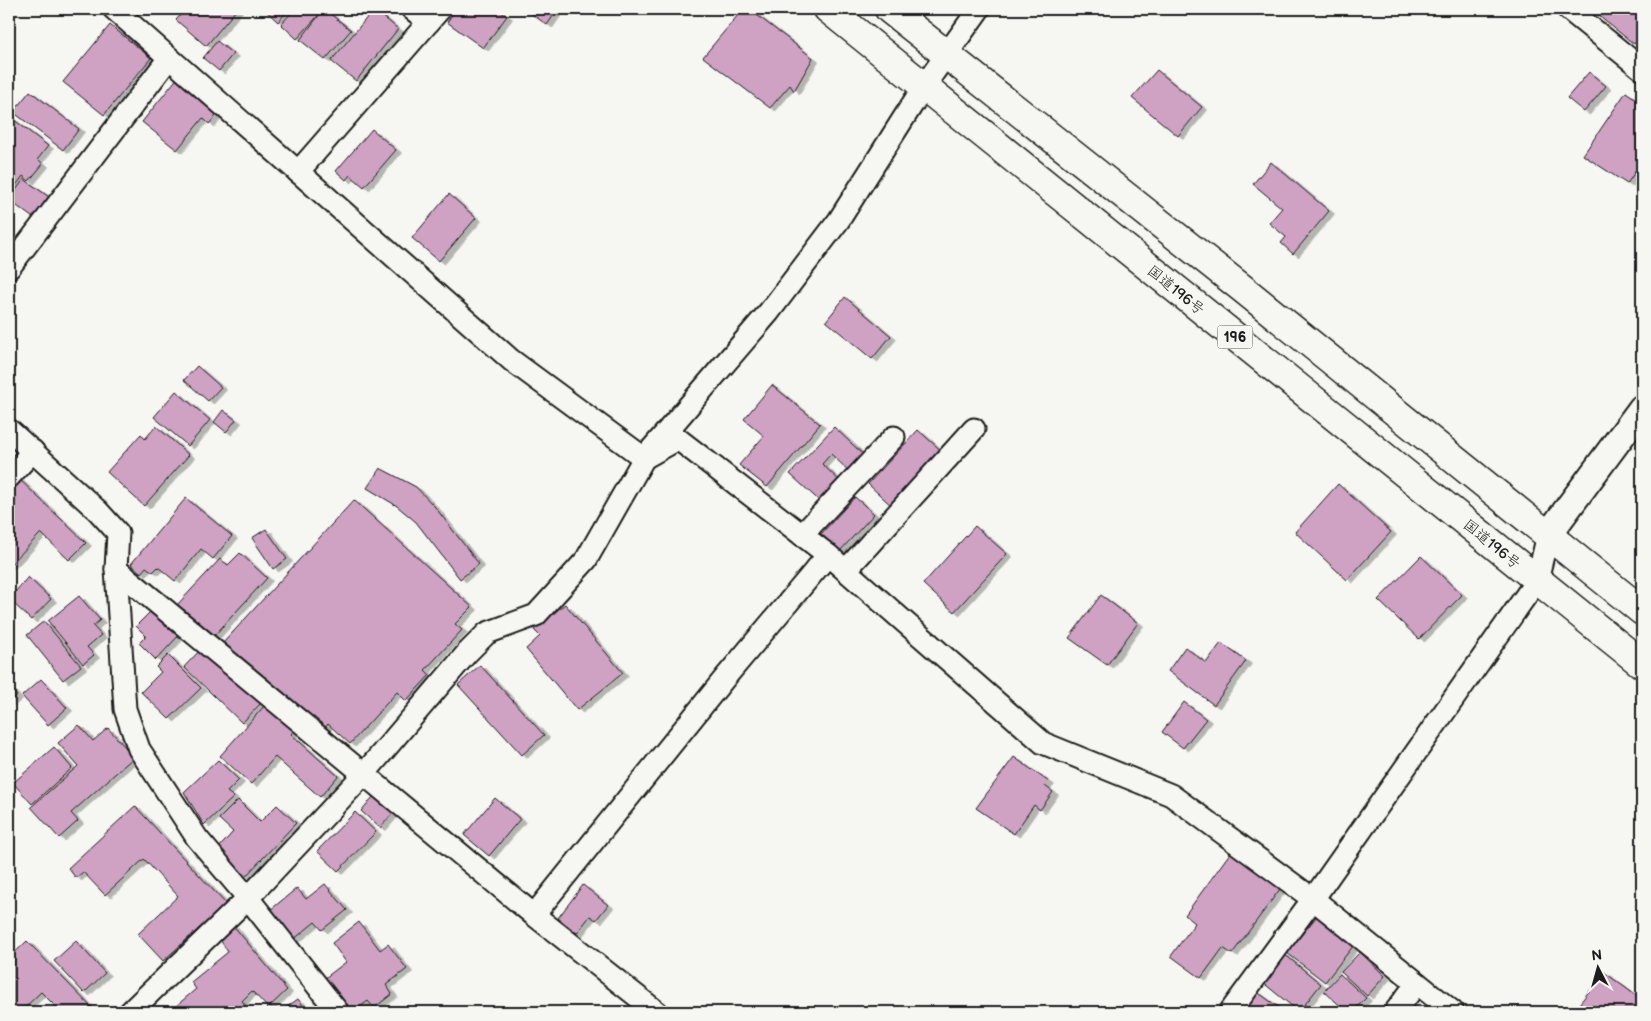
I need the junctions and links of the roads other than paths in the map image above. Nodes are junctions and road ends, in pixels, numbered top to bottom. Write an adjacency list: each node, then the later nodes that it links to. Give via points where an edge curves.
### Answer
1 (114, 9): 9 (street)
2 (412, 9): 7 (street)
3 (828, 9): 11 (highway, 国道196号 / 196)
4 (889, 9): 8 (highway, 196)
5 (979, 9): 8 (street)
6 (1568, 9): 10 (street)
7 (435, 15): 12 (street)
8 (946, 55): 11 (street); 21 (highway, 196)
9 (170, 58): 12 (street); 13 (street)
10 (1642, 69)
11 (924, 86): 19 (street, via 833,228 769,312); 26 (highway, 国道196号 / 196)
12 (298, 172): 19 (street, via 510,360)
13 (9, 268)
14 (1642, 408): 21 (street)
15 (974, 429): 25 (street)
16 (9, 430): 18 (street)
17 (894, 437): 22 (street)
18 (33, 451): 20 (street); 24 (street, via 118,533)
19 (644, 458): 22 (street, via 678,439); 29 (street, via 586,560 536,615 487,633 467,652)
20 (9, 477)
21 (1548, 534): 26 (street); 27 (highway, 196)
22 (802, 535): 23 (street)
23 (828, 555): 25 (street); 32 (street)
24 (116, 569): 29 (street); 30 (street, via 125,709 139,749 197,838)
25 (846, 570): 31 (street, via 1042,743 1171,795)
26 (1537, 580): 28 (highway, 国道196号 / 196); 31 (street)
27 (1642, 611)
28 (1642, 664)
29 (364, 774): 30 (street); 32 (street)
30 (248, 898): 34 (street); 35 (street)
31 (1313, 899): 33 (street); 37 (street)
32 (534, 915): 36 (street)
33 (1417, 983): 38 (street); 39 (street)
34 (130, 1012)
35 (338, 1012)
36 (657, 1012)
37 (1230, 1012)
38 (1395, 1012)
39 (1453, 1012)

